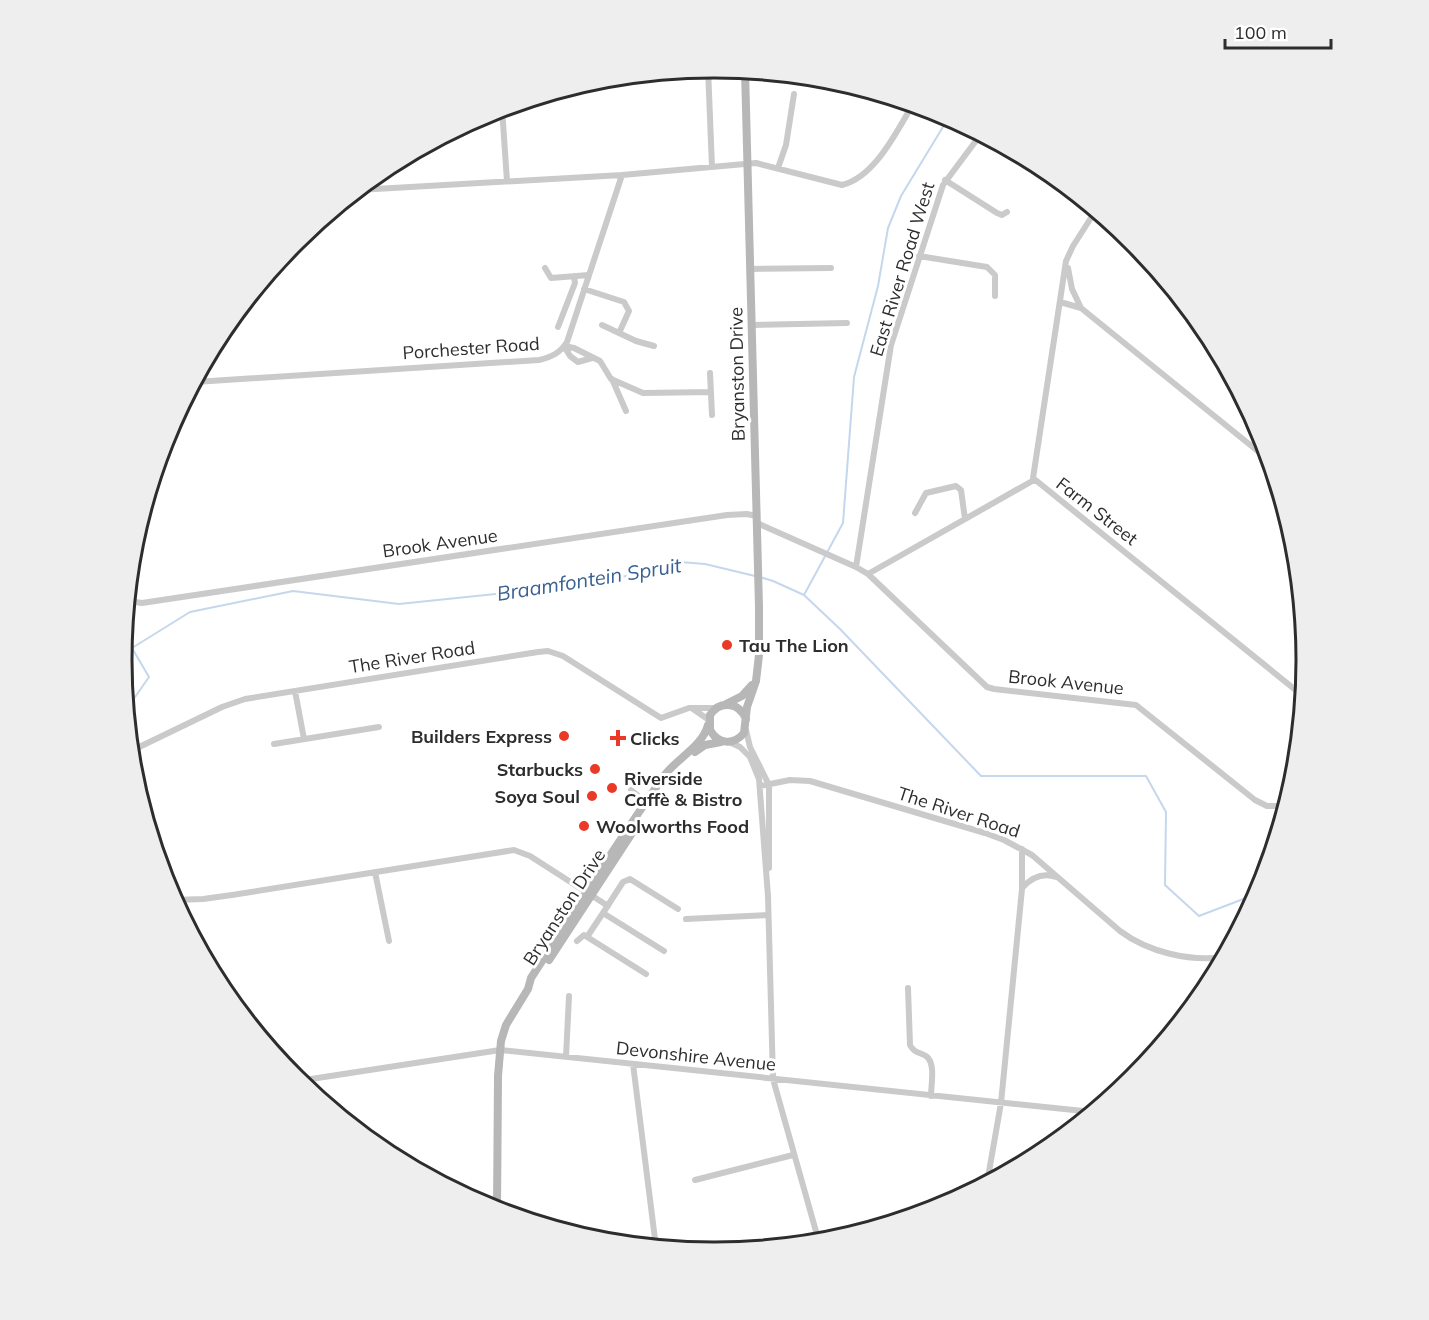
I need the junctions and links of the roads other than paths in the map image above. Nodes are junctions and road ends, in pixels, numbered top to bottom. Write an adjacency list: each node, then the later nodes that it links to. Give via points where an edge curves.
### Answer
1 (708, 78): 8 (street)
2 (745, 79): 7 (main road, Bryanston Drive)
3 (794, 94): 9 (street)
4 (908, 111): 9 (street, via 875,163 856,180 840,184)
5 (503, 118): 12 (street)
6 (976, 140): 11 (street, East River Road West)
7 (748, 163): 8 (street); 9 (street); 20 (main road, Bryanston Drive)
8 (712, 167): 10 (street)
9 (778, 168)
10 (622, 175): 12 (street); 21 (street, Porchester Road)
11 (945, 180): 14 (street, via 997,213); 16 (street, East River Road West)
12 (507, 181): 13 (street)
13 (373, 189)
14 (1008, 212)
15 (1092, 217): 17 (street, Farm Street)
16 (919, 256): 24 (street, via 987,267 995,275); 46 (street, East River Road West, via 889,355)
17 (1066, 261): 25 (street, Farm Street); 26 (street, via 1071,287)
18 (545, 268): 22 (street, via 550,278)
19 (831, 268): 20 (street)
20 (751, 269): 29 (main road, Bryanston Drive)
21 (589, 274): 22 (street); 23 (street, Porchester Road)
22 (574, 276): 30 (street, via 575,283)
23 (584, 289): 31 (street, via 627,305 629,311); 32 (street, Porchester Road)
24 (995, 296)
25 (1060, 302): 26 (street); 42 (street, Farm Street)
26 (1081, 308): 41 (street)
27 (847, 323): 29 (street)
28 (602, 325): 31 (street)
29 (752, 325): 44 (main road, Bryanston Drive)
30 (558, 327)
31 (619, 333): 33 (street)
32 (564, 346): 34 (street); 34 (street, via 578,362); 37 (street, Porchester Road, via 558,353 539,360)
33 (654, 346)
34 (592, 358): 36 (street, via 600,361)
35 (710, 373): 38 (street)
36 (611, 379): 38 (street, via 646,394); 39 (street)
37 (204, 381)
38 (711, 392): 40 (street)
39 (626, 411)
40 (712, 415)
41 (1257, 451)
42 (1034, 480): 45 (street); 50 (street, Farm Street)
43 (915, 513): 45 (street, via 926,494 956,486 961,490)
44 (757, 519): 46 (street, Brook Avenue); 48 (street, Brook Avenue, via 727,515); 49 (main road, Bryanston Drive)
45 (965, 519): 47 (street)
46 (856, 567): 47 (street, Brook Avenue)
47 (868, 574): 65 (street, Brook Avenue, via 987,687 1136,705 1255,800)
48 (136, 602)
49 (756, 677): 52 (main road, via 742,696); 55 (main road, Bryanston Drive)
50 (1295, 689)
51 (295, 691): 53 (street, The River Road, via 548,651 564,656 661,718); 57 (street); 60 (street, The River Road, via 234,702)
52 (720, 706): 53 (street, The River Road); 54 (main road); 55 (main road, via 729,704 740,709)
53 (689, 708): 54 (street)
54 (708, 722): 58 (main road, via 712,735); 64 (main road, Bryanston Drive, via 702,738 672,766)
55 (746, 723): 58 (main road, via 740,738); 61 (street, via 750,747)
56 (379, 727): 57 (street)
57 (304, 739): 59 (street)
58 (725, 742): 62 (street, via 740,747 750,757); 71 (main road, Bryanston Drive, via 701,747 672,773)
59 (274, 744)
60 (139, 747)
61 (769, 784): 62 (street, The River Road); 66 (street, The River Road, via 810,781 985,833); 69 (street)
62 (760, 786): 69 (street)
63 (631, 790): 64 (street)
64 (646, 802): 71 (main road, Bryanston Drive)
65 (1278, 806)
66 (1022, 849): 68 (street, The River Road); 70 (street)
67 (375, 872): 71 (street, via 514,850); 72 (street); 79 (street)
68 (1062, 879): 70 (street, via 1040,876); 82 (street, The River Road, via 1131,938 1191,958)
69 (767, 883): 76 (street)
70 (1022, 889): 92 (street)
71 (589, 893): 73 (street); 86 (main road, Bryanston Drive, via 531,978 506,1025)
72 (185, 899)
73 (608, 906): 74 (street, via 623,882 630,879); 75 (street)
74 (678, 909)
75 (603, 913): 78 (street); 81 (street)
76 (768, 915): 77 (street); 89 (street)
77 (686, 919)
78 (586, 937): 80 (street, via 582,935); 83 (street)
79 (388, 941)
80 (577, 941)
81 (664, 951)
82 (1215, 957)
83 (646, 974)
84 (908, 988): 91 (street, via 910,1045 932,1063)
85 (569, 996): 87 (street)
86 (500, 1050): 87 (street, Devonshire Avenue); 90 (street, Devonshire Avenue); 97 (main road, Bryanston Drive)
87 (566, 1057): 88 (street, Devonshire Avenue)
88 (633, 1064): 89 (street, Devonshire Avenue); 99 (street)
89 (773, 1079): 91 (street, Devonshire Avenue); 94 (street)
90 (312, 1080)
91 (931, 1096): 92 (street, Devonshire Avenue)
92 (1001, 1103): 93 (street, Devonshire Avenue); 95 (street)
93 (1082, 1111)
94 (793, 1155): 96 (street); 98 (street)
95 (989, 1173)
96 (695, 1180)
97 (497, 1200)
98 (816, 1233)
99 (656, 1239)

